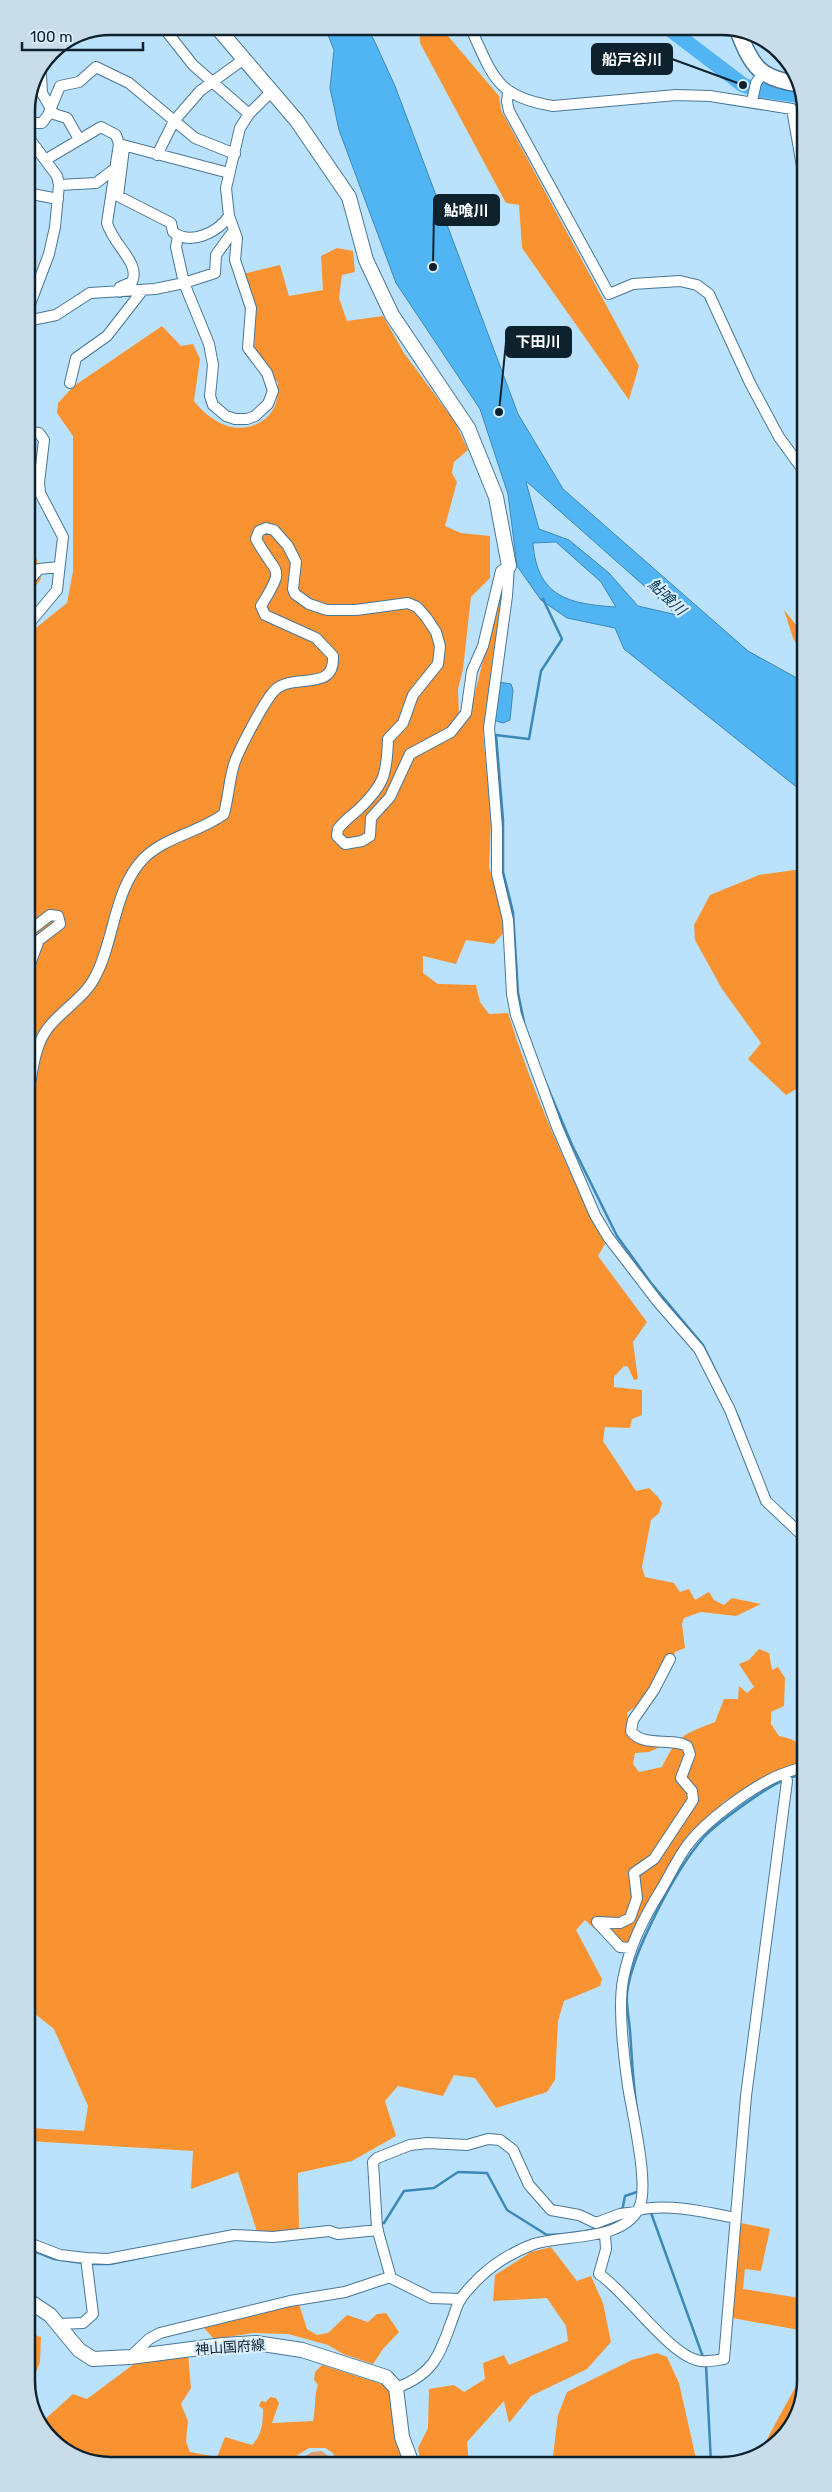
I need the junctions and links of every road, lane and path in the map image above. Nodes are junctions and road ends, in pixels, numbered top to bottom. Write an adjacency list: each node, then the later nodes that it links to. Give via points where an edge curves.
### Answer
1 (169, 35): 8 (street, via 192,65)
2 (223, 35): 5 (street)
3 (474, 35): 11 (street, via 491,71)
4 (741, 38): 6 (main road)
5 (244, 59): 8 (street); 10 (street)
6 (759, 78): 9 (main road); 12 (street)
7 (41, 81): 13 (street, via 42,93)
8 (213, 83): 16 (street); 17 (street, via 200,91)
9 (791, 83)
10 (272, 91): 16 (street); 42 (street, via 297,121 349,198 366,260 392,315 468,428 496,497)
11 (508, 92): 12 (street, via 534,103 553,106 676,95); 41 (street, via 509,111 608,294 633,284 680,281 697,284 709,294 750,383)
12 (752, 98): 14 (street)
13 (51, 109): 17 (street, via 60,86 79,82 96,66 129,83); 18 (street, via 42,123); 20 (street, via 54,114 67,118)
14 (792, 109): 15 (street); 19 (street)
15 (797, 109)
16 (249, 114): 23 (street, via 240,128)
17 (174, 121): 23 (street, via 195,138); 24 (street)
18 (35, 123)
19 (797, 138)
20 (79, 139): 21 (street, via 101,127 116,135); 25 (street)
21 (121, 145): 24 (street); 26 (street); 33 (street, via 118,196 171,223 173,232)
22 (35, 146): 25 (street)
23 (235, 154): 27 (street)
24 (157, 155): 27 (street)
25 (45, 160): 28 (street)
26 (113, 170): 28 (street, via 96,183); 37 (street, via 107,223 110,235 134,266 135,275 132,282 120,286)
27 (228, 173): 31 (street)
28 (59, 185): 30 (street)
29 (35, 195): 30 (street)
30 (58, 199): 35 (street, via 49,254)
31 (229, 216): 32 (street); 33 (street, via 221,227 210,232 196,237)
32 (234, 230): 34 (street, via 216,255 215,273); 34 (street, via 237,238 235,260 251,308 248,348 267,373 273,391 268,404 255,416 235,419 213,405 210,396 213,365 209,344)
33 (178, 236): 34 (street, via 176,247)
34 (184, 283): 36 (street)
35 (35, 291)
36 (142, 291): 37 (street); 39 (street, via 107,336 76,358)
37 (120, 292): 38 (street, via 90,293 56,315)
38 (35, 319)
39 (70, 383)
40 (35, 433): 43 (street, via 44,440 40,494 63,538)
41 (797, 461)
42 (509, 566): 48 (street, via 501,571 483,646 472,671 466,713 451,732 410,754 390,797 371,818 370,836 362,842 345,844 337,836 338,829 384,780 388,767 388,739 403,723 413,695 438,664 440,646 426,617 408,603 356,610 328,610 309,604 293,590 296,562 288,546 274,530 266,528 259,532 256,539 277,571 276,581 261,606 262,611 316,638 333,656 331,671 313,681 299,680 281,685 273,692 233,766 224,814 162,845 144,859 132,875 95,978 48,1028); 49 (street, via 489,728 497,828 497,874 508,920 516,1015 557,1127 595,1215 608,1237 698,1349 730,1410 766,1501)
43 (59, 567): 44 (street, via 39,569); 45 (street, via 57,590)
44 (35, 574)
45 (35, 616)
46 (35, 926): 47 (street, via 50,914 58,916 60,924 39,940)
47 (35, 951)
48 (35, 1067)
49 (797, 1530)
50 (670, 1659): 53 (street, via 633,1720 631,1731 642,1738 687,1746 690,1754 681,1778 692,1792 693,1800 654,1859 634,1873 637,1898 630,1918 620,1922 597,1922 620,1947)
51 (797, 1771): 52 (street)
52 (786, 1777): 53 (street, via 773,1778 727,1808 689,1843 648,1910); 55 (street, via 746,2096)
53 (630, 1948): 54 (street, via 621,1998 628,2084 641,2157 641,2192)
54 (636, 2211): 55 (street, via 708,2212); 56 (street, via 596,2223 551,2210 529,2184 513,2150 505,2142 494,2139 467,2145 428,2143 410,2146 373,2162); 57 (street, via 625,2223)
55 (736, 2218): 57 (street, via 724,2359 705,2361 685,2355 639,2314 612,2282 599,2274 606,2249)
56 (378, 2227): 59 (street, via 273,2237 234,2235); 60 (street)
57 (605, 2233): 61 (street, via 537,2243 522,2249 493,2266)
58 (35, 2245): 59 (street)
59 (86, 2262): 63 (street, via 93,2314 83,2323)
60 (391, 2278): 61 (street, via 431,2298); 64 (street, via 345,2292 290,2301 167,2331 149,2339)
61 (461, 2299): 65 (street, via 439,2356 416,2381)
62 (35, 2305): 63 (street, 神山国府線)
63 (58, 2324): 64 (street, 神山国府線, via 79,2350 93,2359)
64 (130, 2357): 65 (street, 神山国府線, via 223,2345 279,2345 386,2377)
65 (396, 2388): 66 (street, via 402,2437)
66 (409, 2457)

